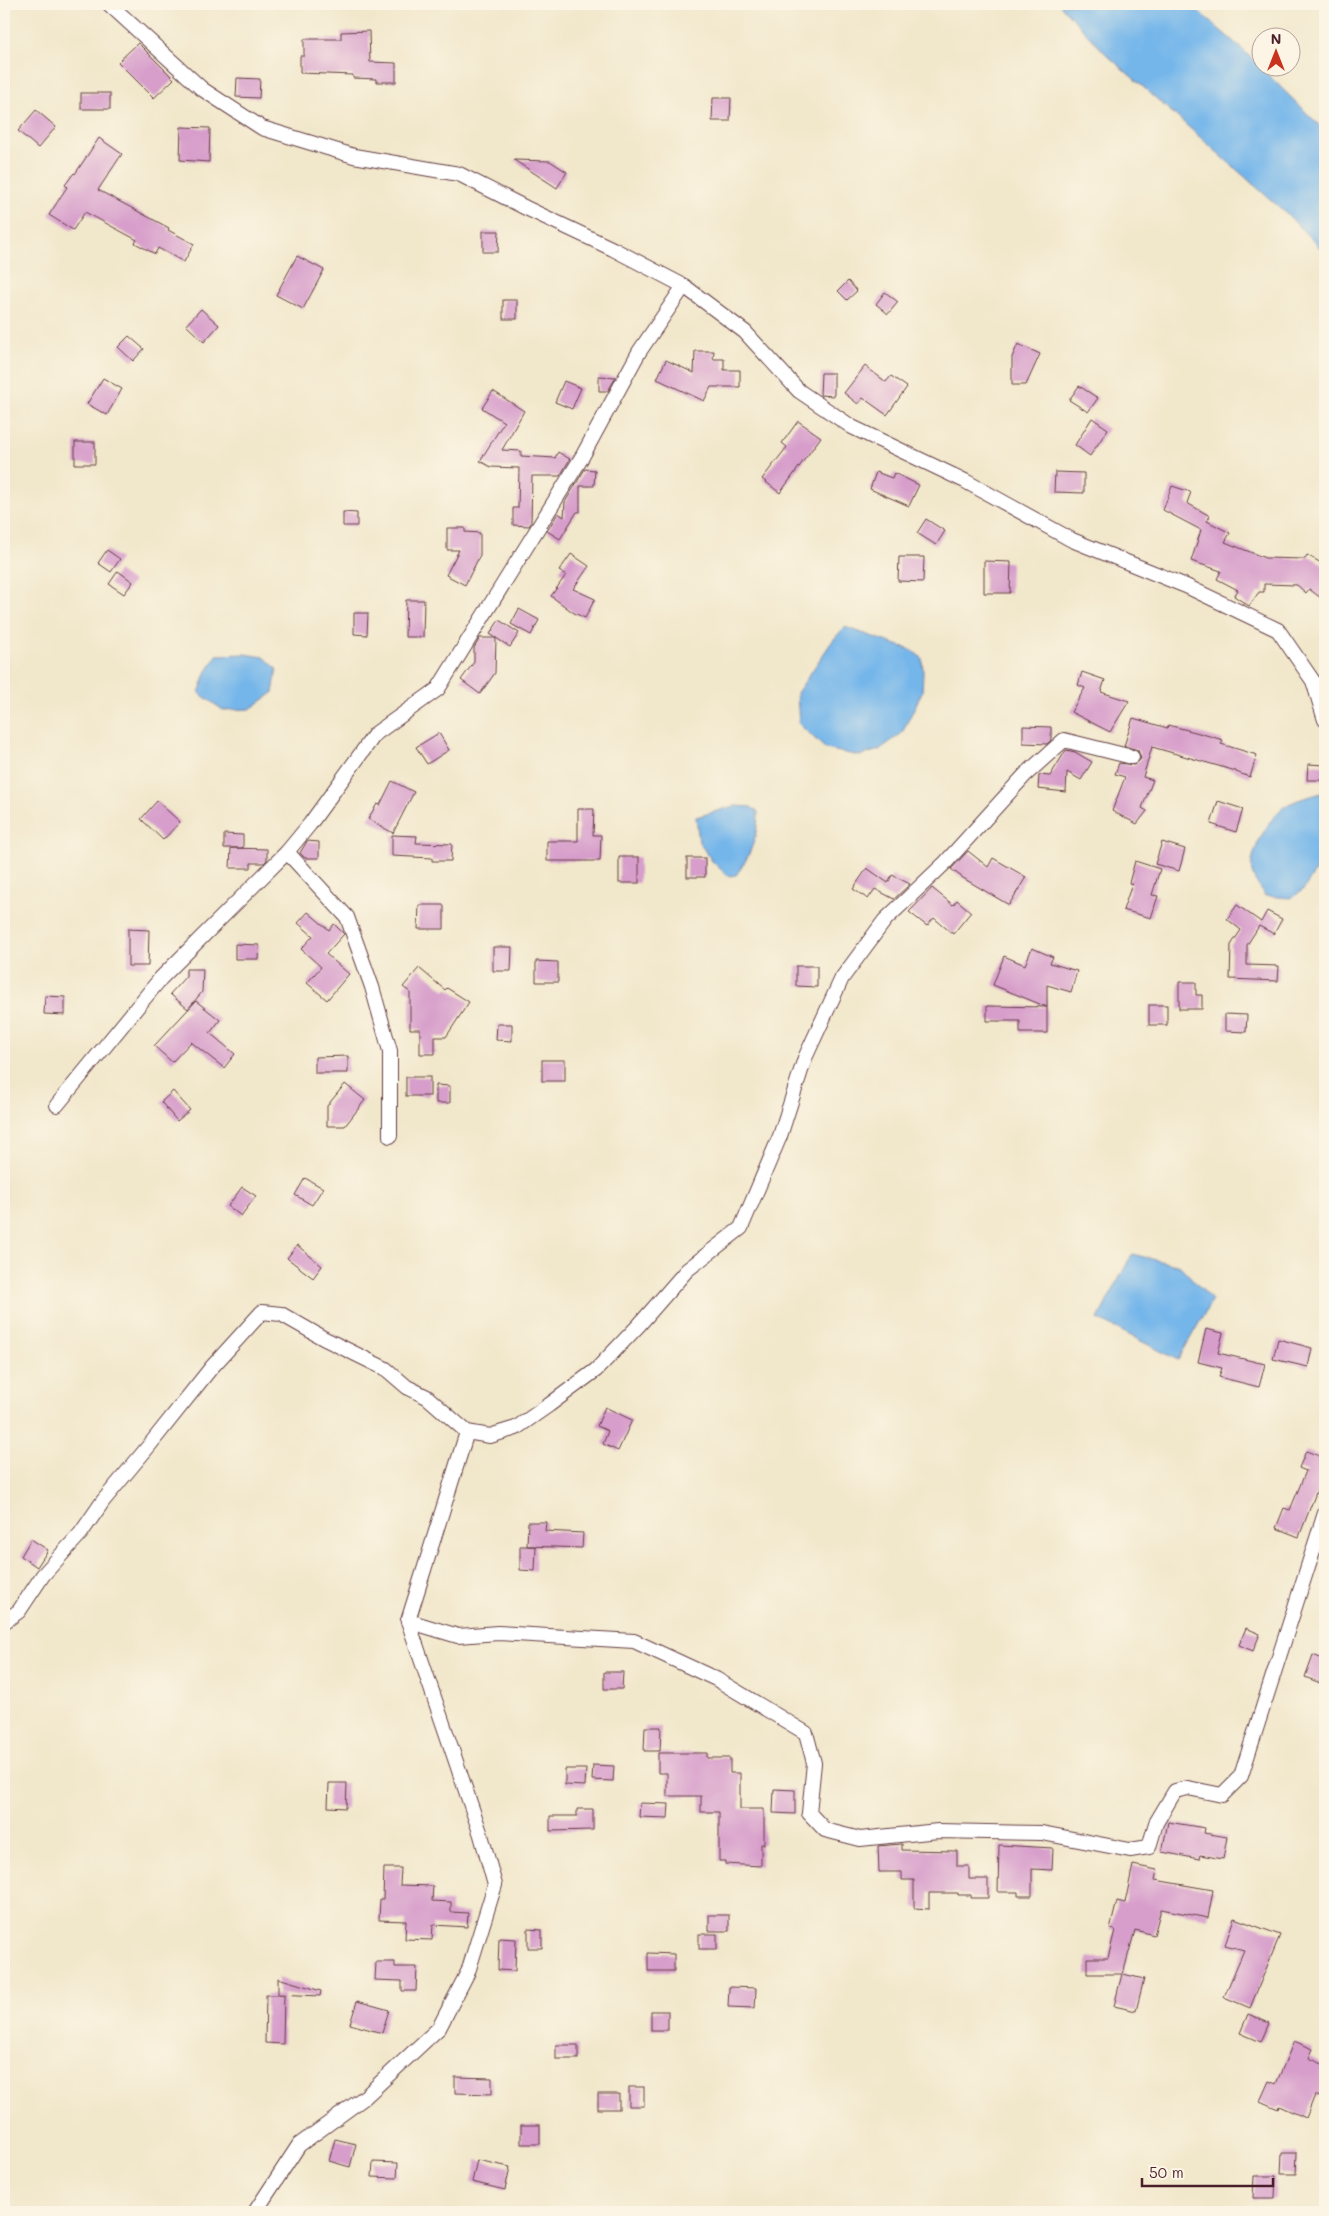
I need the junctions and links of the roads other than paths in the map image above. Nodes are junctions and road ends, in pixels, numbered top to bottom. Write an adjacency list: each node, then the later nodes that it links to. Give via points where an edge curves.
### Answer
1 (109, 4): 2 (street, via 202,89 262,128 354,156 459,174)
2 (684, 286): 3 (street, via 745,332 799,391 852,427 965,481 1072,540 1186,586 1278,630 1313,681); 5 (street, via 639,352 582,457 438,689 375,734)
3 (1325, 720)
4 (1132, 757): 8 (street, via 1064,740 1025,775 946,862 885,920 842,978 805,1058 780,1136 741,1228 687,1270 596,1370 549,1405 516,1428 490,1436)
5 (287, 852): 6 (street, via 161,978); 7 (street, via 347,917 372,987 390,1052)
6 (57, 1105)
7 (390, 1136)
8 (467, 1432): 10 (street); 11 (street, via 386,1370 280,1314 262,1312 211,1368 103,1501 82,1533 43,1575 19,1611)
9 (1325, 1513): 10 (street, via 1242,1776 1222,1795 1188,1788 1174,1791 1156,1823 1148,1847 1130,1850 1042,1833 938,1831 860,1839 825,1830 809,1813 814,1763 806,1733 716,1679 634,1641 498,1633 458,1636)
10 (408, 1620): 12 (street, via 495,1885 468,1972 439,2028 365,2097 299,2145)
11 (4, 1622)
12 (254, 2212)

